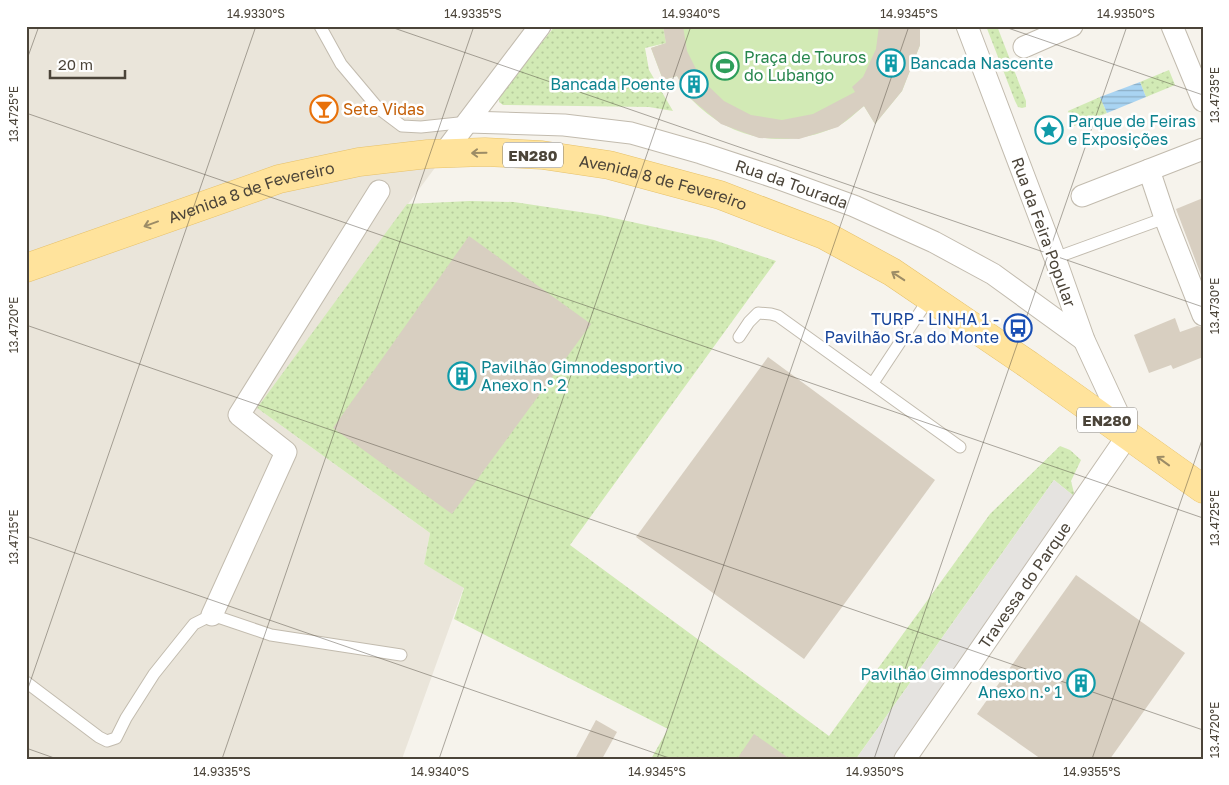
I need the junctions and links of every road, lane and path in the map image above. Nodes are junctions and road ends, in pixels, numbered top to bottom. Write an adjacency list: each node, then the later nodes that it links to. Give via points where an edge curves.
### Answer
1 (320, 26): 8 (lane, via 341,64 378,108 402,126)
2 (540, 26): 8 (street)
3 (967, 26): 15 (street, Rua da Feira Popular)
4 (1072, 26): 6 (street)
5 (1172, 26): 7 (street)
6 (1024, 47)
7 (1203, 101)
8 (468, 122): 10 (street); 20 (street, Rua da Tourada, via 564,125 631,133 774,177 854,206 934,242 993,274)
9 (1203, 149): 11 (street)
10 (444, 153): 16 (main road, Avenida 8 de Fevereiro / EN280, one-way to 16, via 359,162 279,179); 17 (main road, Avenida 8 de Fevereiro / EN280, one-way to 10, via 824,235 720,195 590,162 542,155)
11 (1149, 170): 13 (street); 14 (street)
12 (379, 191): 25 (street, via 239,415 286,452)
13 (1082, 196)
14 (1165, 218): 15 (lane); 18 (street)
15 (1055, 258): 20 (street, Rua da Feira Popular)
16 (26, 268)
17 (930, 297): 21 (lane); 22 (main road, Avenida 8 de Fevereiro / EN280)
18 (1203, 315)
19 (739, 337): 21 (lane, via 758,313 771,314)
20 (1084, 340): 22 (street, Rua da Feira Popular)
21 (873, 383): 23 (lane)
22 (1128, 435): 24 (main road, Avenida 8 de Fevereiro / EN280, one-way to 22); 28 (street, Travessa do Parque)
23 (960, 447)
24 (1203, 489)
25 (212, 615): 26 (lane, via 271,635); 27 (lane, via 194,624 154,674 116,738 107,741 99,737)
26 (401, 655)
27 (26, 682)
28 (905, 759)

